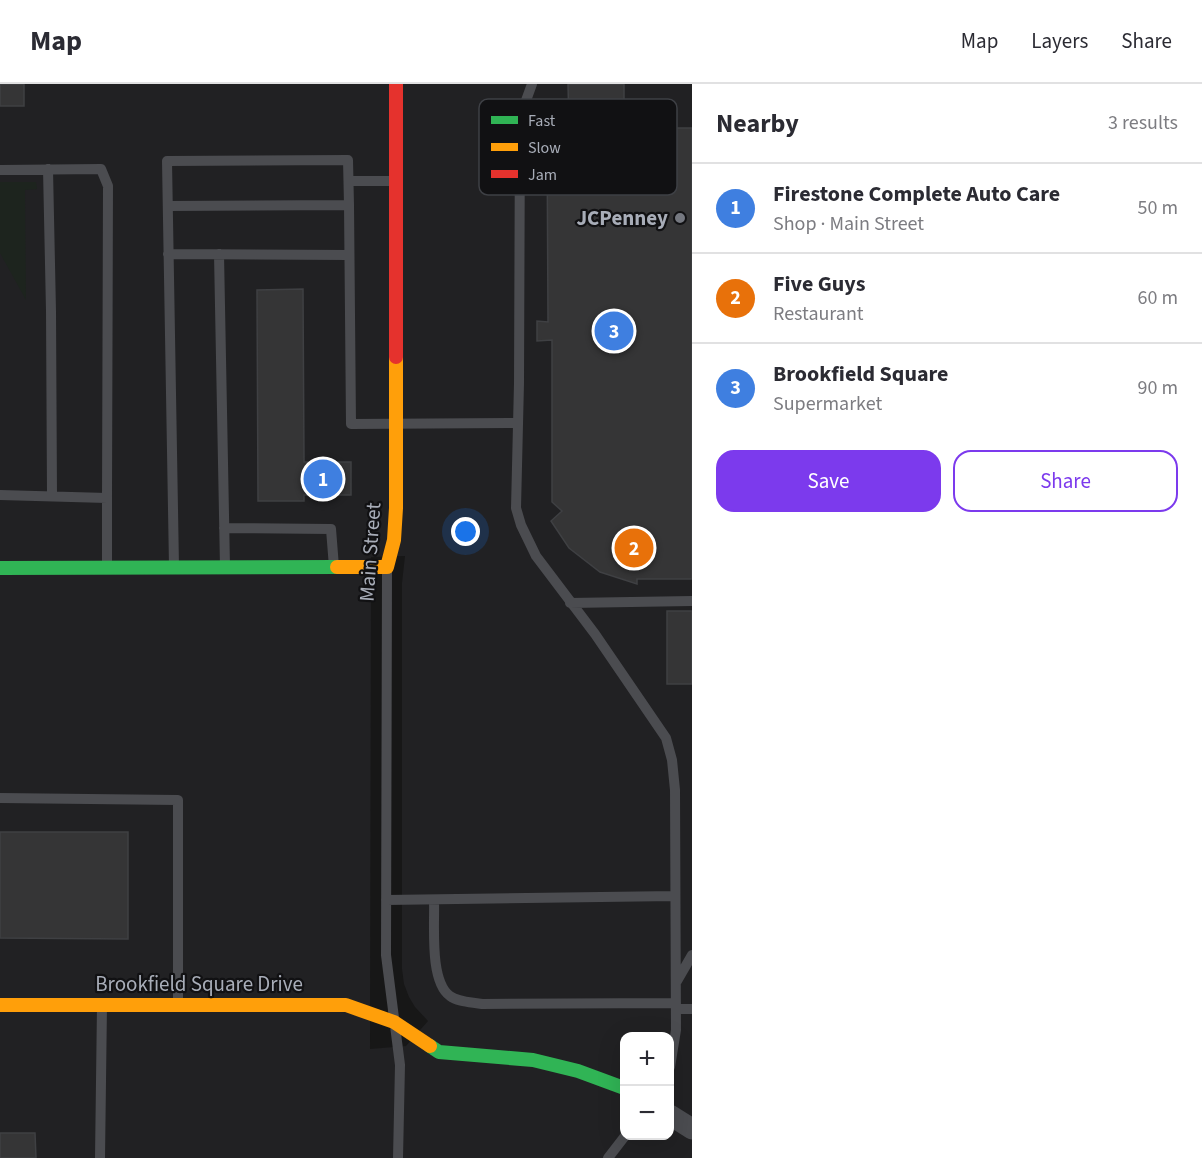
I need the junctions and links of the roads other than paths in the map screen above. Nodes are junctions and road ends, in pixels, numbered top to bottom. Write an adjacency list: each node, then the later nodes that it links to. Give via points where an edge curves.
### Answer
1 (396, 84): 7 (street, Main Street)
2 (532, 84): 3 (lane)
3 (527, 99)
4 (48, 169): 5 (lane); 17 (lane); 18 (lane, via 101,169 108,186)
5 (0, 170)
6 (349, 181): 7 (lane); 9 (lane); 10 (lane, via 348,160 167,161)
7 (396, 181): 15 (street, Main Street)
8 (519, 195): 14 (lane)
9 (348, 205): 10 (lane); 13 (lane)
10 (168, 206): 11 (lane)
11 (168, 254): 12 (lane); 21 (lane)
12 (219, 254): 13 (lane); 19 (lane)
13 (349, 255): 15 (lane, via 351,424)
14 (518, 423): 15 (lane); 27 (lane, via 516,508 536,556)
15 (396, 424): 24 (street, Main Street, via 394,540)
16 (0, 495): 17 (lane)
17 (52, 496): 18 (lane)
18 (107, 498): 20 (lane)
19 (224, 528): 22 (lane); 23 (lane, via 331,529)
20 (107, 567): 21 (street); 25 (street)
21 (174, 567): 22 (street)
22 (225, 567): 23 (street)
23 (334, 567): 24 (street)
24 (387, 567): 30 (lane, Main Street)
25 (0, 568)
26 (692, 601): 27 (lane)
27 (570, 603): 29 (lane, via 666,738 675,790)
28 (0, 798): 35 (lane, via 178,800)
29 (675, 896): 31 (lane); 33 (lane)
30 (386, 900): 31 (lane); 39 (lane, Main Street, via 386,955)
31 (434, 900): 37 (lane, via 437,974 452,998 482,1004)
32 (692, 955): 33 (lane)
33 (676, 983): 37 (lane)
34 (102, 1004): 35 (street, Brookfield Square Drive); 36 (street, Brookfield Square Drive); 45 (lane)
35 (178, 1004): 39 (street, Brookfield Square Drive, via 346,1005)
36 (0, 1005)
37 (676, 1006): 38 (lane); 40 (lane)
38 (692, 1009)
39 (394, 1023): 41 (street, Brookfield Square Drive, via 439,1052 533,1060); 46 (lane, Main Street, via 400,1065)
40 (674, 1049)
41 (620, 1087)
42 (674, 1118): 43 (street)
43 (692, 1129)
44 (622, 1140): 47 (lane)
45 (100, 1158)
46 (398, 1158)
47 (608, 1158)

